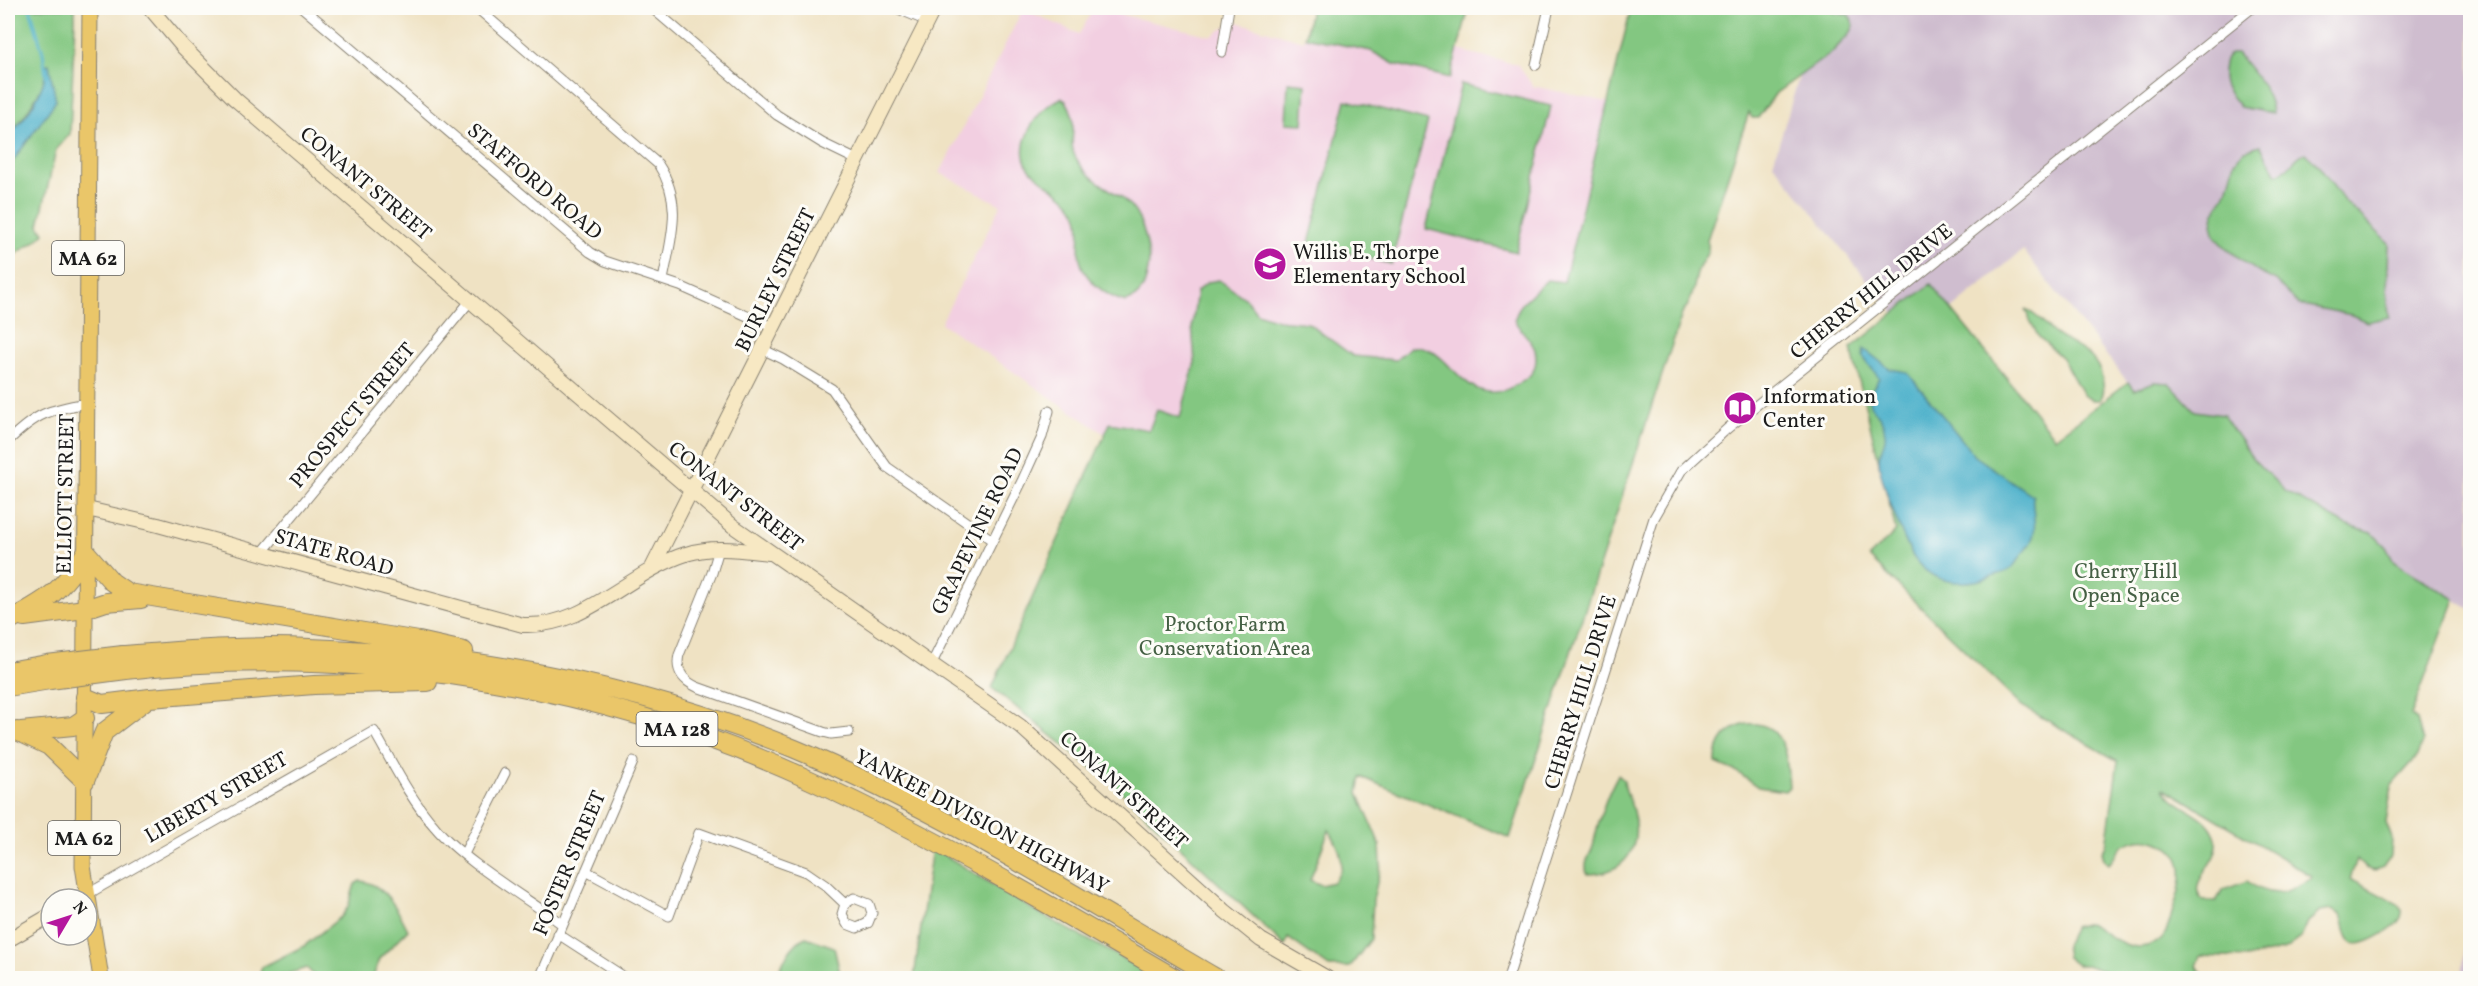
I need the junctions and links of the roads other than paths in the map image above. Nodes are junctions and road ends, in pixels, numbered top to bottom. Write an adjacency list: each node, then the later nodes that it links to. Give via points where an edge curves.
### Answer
1 (90, 8): 19 (main road, ELLIOTT STREET / MA 62)
2 (150, 8): 16 (main road, CONANT STREET, via 235,99)
3 (303, 8): 15 (street, STAFFORD ROAD, via 590,252 605,261)
4 (477, 8): 15 (street, via 658,164 672,190 675,214)
5 (652, 8): 14 (street, via 777,115)
6 (896, 8): 11 (street)
7 (934, 8): 11 (main road, BURLEY STREET)
8 (1229, 8): 12 (street)
9 (1549, 8): 13 (street)
10 (2252, 8): 64 (street, CHERRY HILL DRIVE, via 1728,428 1681,471 1654,518)
11 (927, 21): 14 (main road, BURLEY STREET)
12 (1222, 52)
13 (1536, 65)
14 (857, 160): 17 (main road, BURLEY STREET)
15 (663, 280): 17 (street, STAFFORD ROAD)
16 (471, 300): 22 (main road, CONANT STREET); 28 (street, PROSPECT STREET)
17 (774, 327): 18 (main road, BURLEY STREET)
18 (764, 350): 22 (main road, BURLEY STREET); 24 (street, via 832,389 887,467)
19 (87, 403): 21 (street, via 46,411 28,421); 23 (main road, ELLIOTT STREET / MA 62)
20 (1049, 411): 24 (street, GRAPEVINE ROAD, via 1042,437)
21 (8, 441)
22 (692, 491): 27 (main road, CONANT STREET); 29 (main road, BURLEY STREET)
23 (87, 509): 26 (main road, ELLIOTT STREET / MA 62); 28 (main road, STATE ROAD)
24 (992, 540): 34 (street, GRAPEVINE ROAD)
25 (719, 549): 27 (main road); 29 (main road, via 686,554); 44 (street, YANKEE DIVISION HIGHWAY, via 677,662 683,678 697,687 823,732)
26 (86, 552): 30 (highway, via 115,585); 31 (main road, ELLIOTT STREET / MA 62); 32 (highway, via 56,594)
27 (771, 553): 34 (main road, CONANT STREET)
28 (261, 554): 29 (main road, STATE ROAD, via 511,624 547,625 571,617)
29 (651, 570)
30 (149, 598): 31 (highway, via 106,602); 37 (highway, via 419,641 539,667)
31 (85, 609): 32 (highway); 39 (main road, ELLIOTT STREET / MA 62)
32 (8, 621)
33 (125, 662): 36 (highway, YANKEE DIVISION HIGHWAY / MA 128, bridge); 37 (highway, YANKEE DIVISION HIGHWAY / MA 128, via 241,647 372,651 492,666); 41 (highway, YANKEE DIVISION HIGHWAY / MA 128, via 346,664 481,679)
34 (932, 663): 63 (main road, CONANT STREET, via 1028,732 1261,940)
35 (8, 671): 36 (highway, YANKEE DIVISION HIGHWAY / MA 128)
36 (48, 672): 38 (highway, YANKEE DIVISION HIGHWAY / MA 128)
37 (584, 683): 62 (highway, YANKEE DIVISION HIGHWAY / MA 128, via 655,700 798,750 988,845)
38 (8, 687)
39 (85, 697): 40 (highway, via 102,704); 42 (main road, ELLIOTT STREET / MA 62)
40 (150, 698): 41 (highway, via 314,685 433,682); 47 (highway, via 104,732)
41 (599, 705): 61 (highway, YANKEE DIVISION HIGHWAY / MA 128, via 709,740 809,779 971,860)
42 (86, 718): 43 (highway, via 73,726); 47 (main road, ELLIOTT STREET / MA 62)
43 (12, 732): 47 (highway, via 49,746)
44 (849, 732)
45 (633, 762): 49 (street, FOSTER STREET)
46 (505, 773): 48 (street)
47 (85, 781): 50 (main road, ELLIOTT STREET / MA 62)
48 (464, 854): 51 (street, LIBERTY STREET, via 423,813 374,731); 54 (street)
49 (586, 871): 52 (street, via 669,916 699,833 806,872); 54 (street, FOSTER STREET)
50 (83, 887)
51 (99, 888)
52 (845, 904)
53 (39, 922): 56 (main road)
54 (562, 924): 55 (street, FOSTER STREET)
55 (558, 934): 59 (street, FOSTER STREET); 60 (street)
56 (8, 940)
57 (94, 947): 58 (main road, ELLIOTT STREET / MA 62)
58 (101, 978)
59 (540, 978)
60 (626, 978)
61 (1174, 978)
62 (1216, 978)
63 (1327, 978)
64 (1508, 978)

